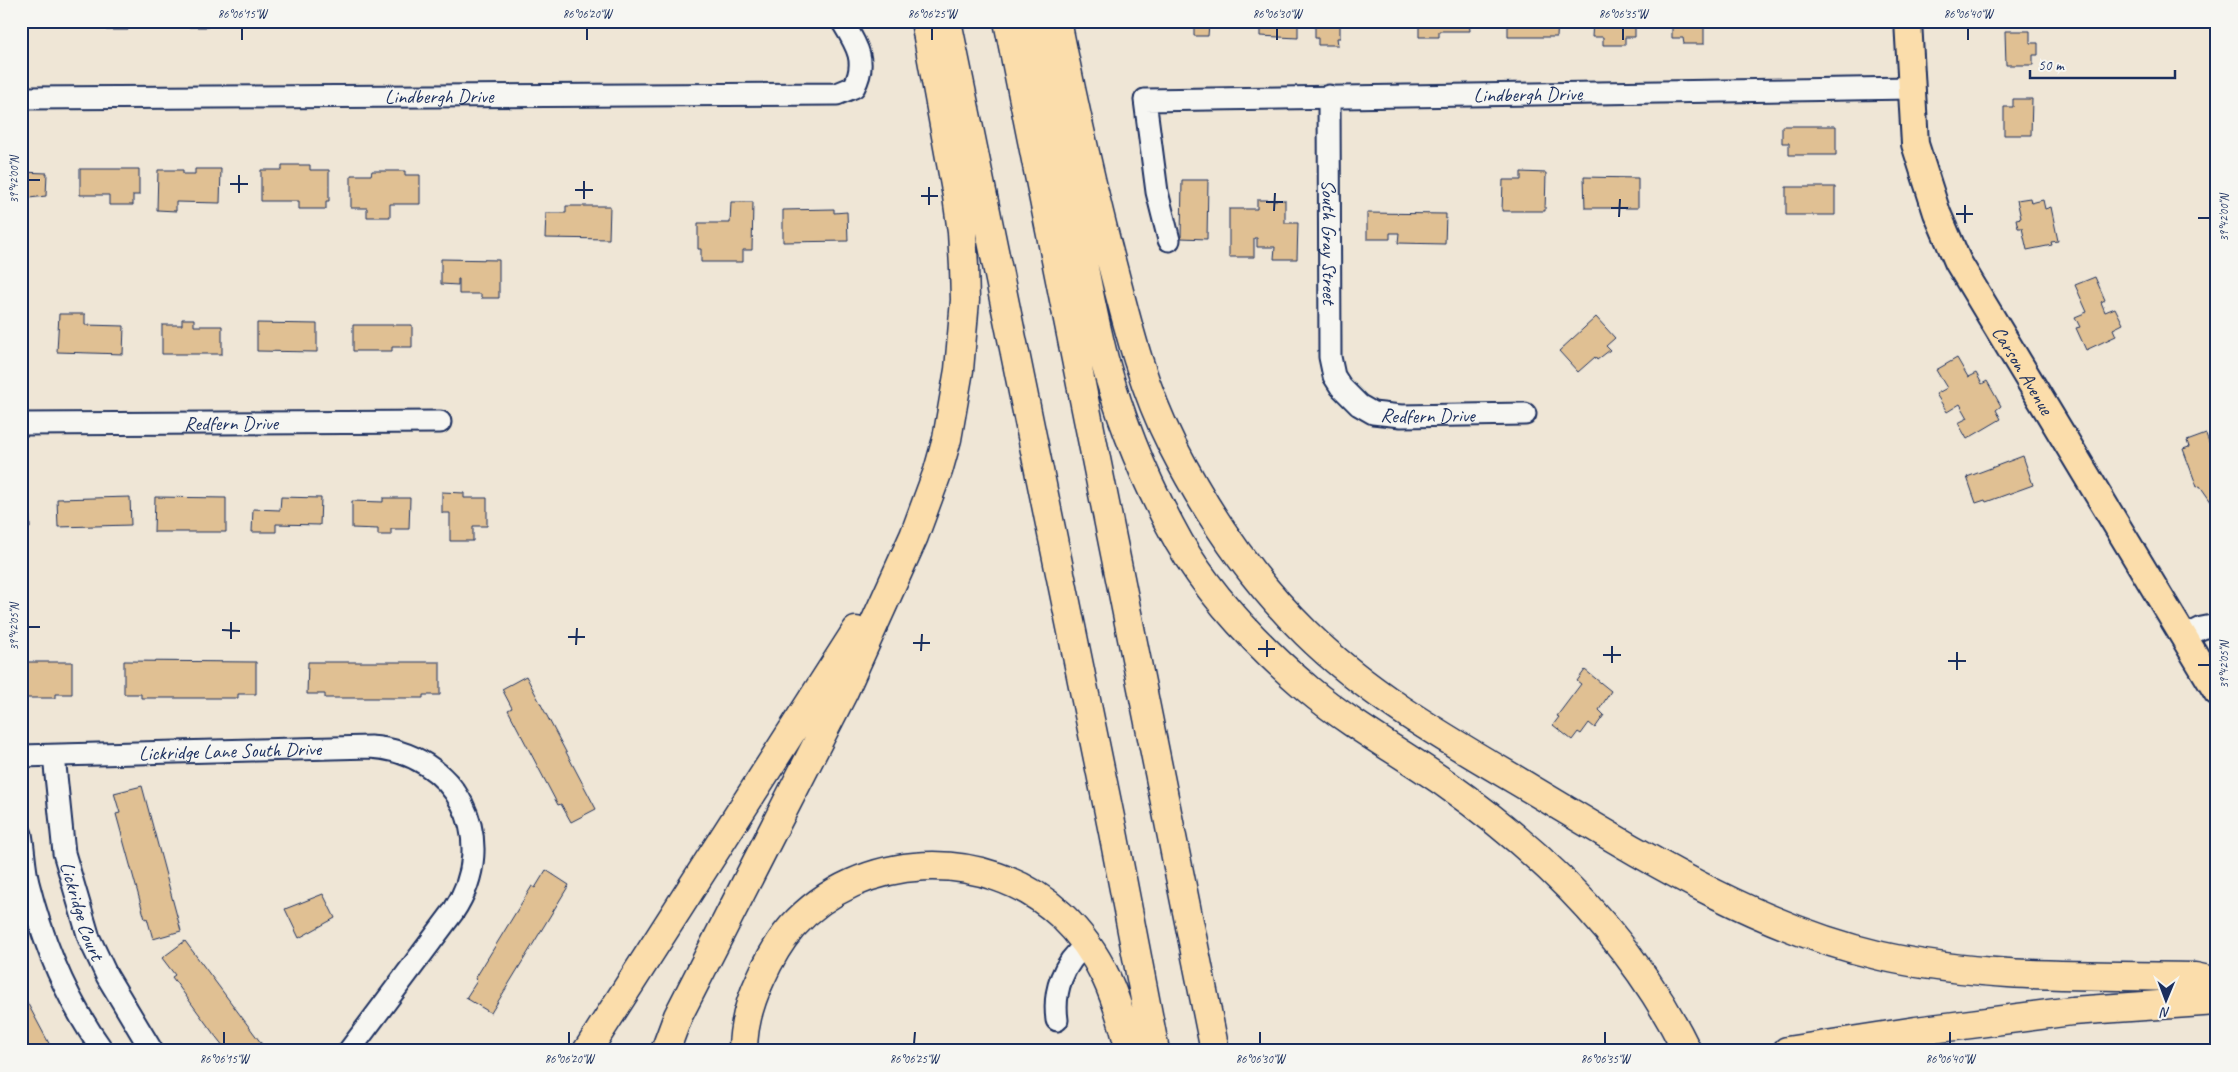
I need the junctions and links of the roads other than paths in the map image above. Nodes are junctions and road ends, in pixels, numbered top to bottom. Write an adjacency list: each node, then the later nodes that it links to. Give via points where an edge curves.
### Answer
1 (842, 21): 10 (street, Lindbergh Drive, via 854,41 861,73 854,87 842,93)
2 (925, 21): 16 (highway, via 962,232 965,300 959,370 947,438)
3 (947, 21): 34 (highway)
4 (1008, 21): 35 (highway)
5 (1035, 21): 36 (highway, via 1104,360 1141,464 1179,542 1204,580 1241,623 1310,690 1484,812 1571,887 1634,962 1673,1022)
6 (1057, 21): 24 (highway, via 1081,143 1130,334 1160,420 1188,476 1245,564 1283,610 1353,676 1421,723 1616,840 1737,906 1781,925 1877,955 1926,965 2024,974 2195,977)
7 (1908, 21): 8 (main road, Carson Avenue)
8 (1911, 88): 9 (street, Lindbergh Drive); 18 (main road, Carson Avenue, via 1918,153 1958,262)
9 (1329, 96): 11 (street, Lindbergh Drive, via 1145,100 1157,192); 12 (street, South Gray Street, via 1330,357 1334,376)
10 (21, 98)
11 (1169, 240)
12 (1341, 387): 13 (street, Redfern Drive, via 1373,414)
13 (1525, 414)
14 (440, 422): 15 (street, Redfern Drive)
15 (21, 424)
16 (914, 536): 30 (highway, via 788,740); 31 (highway, via 844,693 678,1016)
17 (2217, 625): 18 (street)
18 (2184, 637): 19 (main road, Carson Avenue)
19 (2217, 692)
20 (21, 756): 21 (street, Lickridge Lane South Drive)
21 (54, 756): 28 (street, Lickridge Court, via 64,853 89,938 107,976); 29 (street, Lickridge Lane South Drive, via 370,747 403,752 432,767 452,787 469,818 474,854 469,880 453,912)
22 (21, 834): 27 (street, via 28,882 47,945 69,995)
23 (1086, 945): 26 (street, via 1070,960 1057,989); 32 (highway, via 1060,914 1048,905 1020,887 989,874 941,866 907,866 875,874 824,900 782,939 752,999); 33 (highway, via 1108,979)
24 (2217, 982)
25 (2217, 1001): 37 (highway, via 2072,1011)
26 (1058, 1020)
27 (102, 1051)
28 (152, 1051)
29 (349, 1051)
30 (587, 1051)
31 (665, 1051)
32 (742, 1051)
33 (1130, 1051)
34 (1155, 1051)
35 (1215, 1051)
36 (1687, 1051)
37 (1787, 1051)

